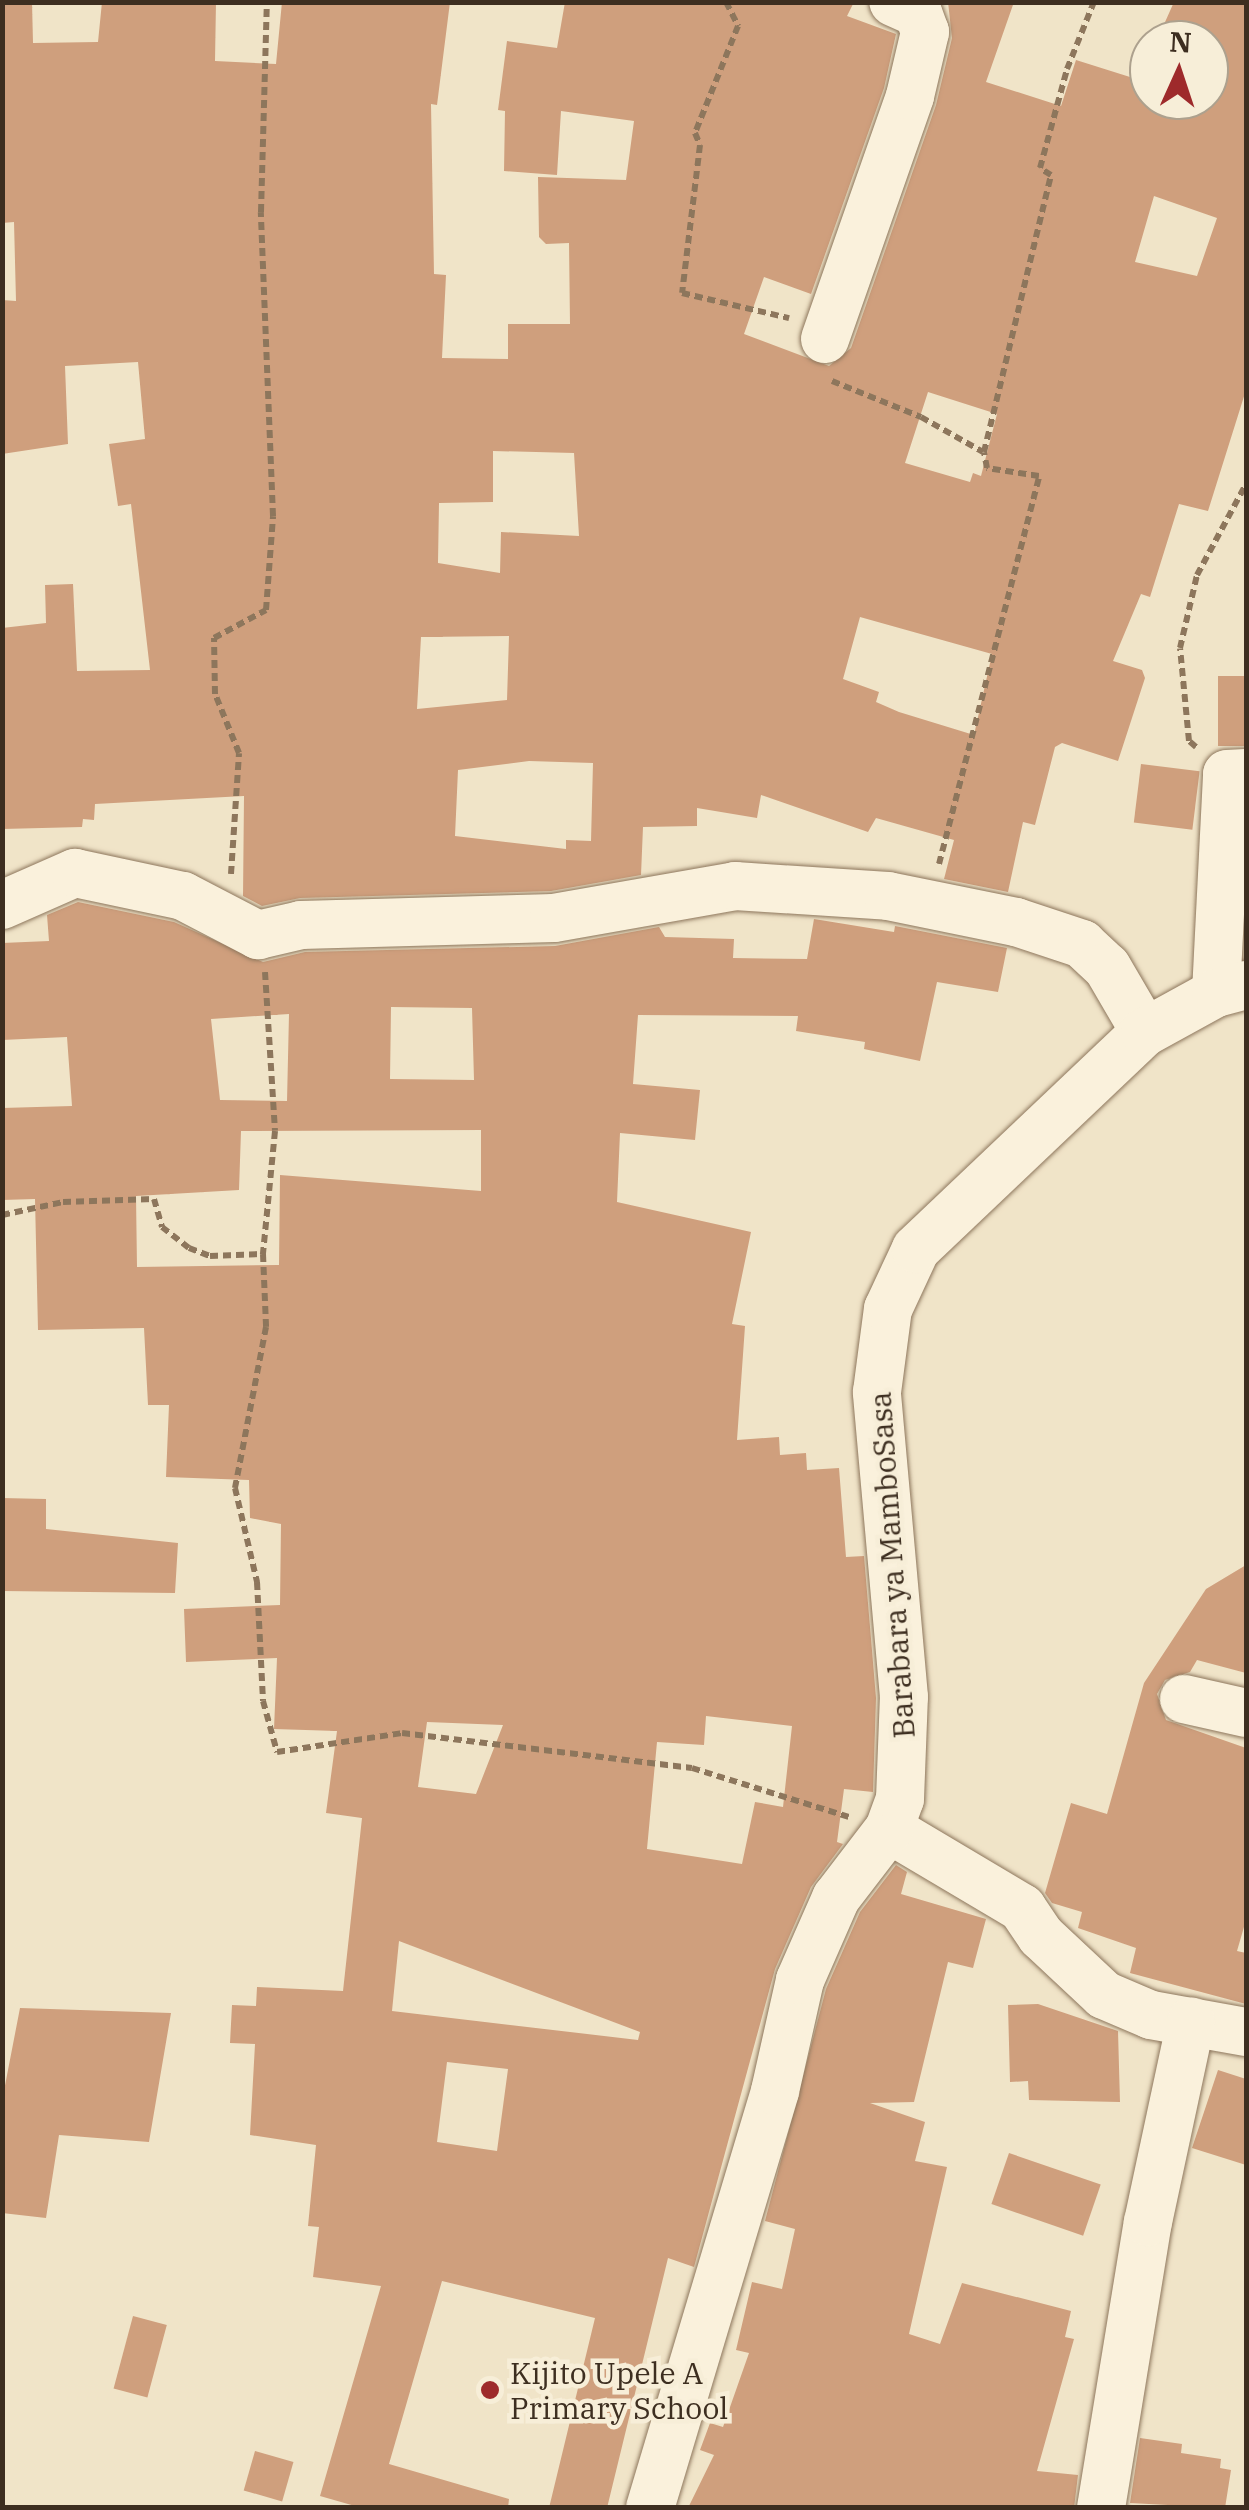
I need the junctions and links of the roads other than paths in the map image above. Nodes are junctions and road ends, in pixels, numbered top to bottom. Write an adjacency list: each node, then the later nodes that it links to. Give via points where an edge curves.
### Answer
1 (894, 2): 2 (street, via 918,13 925,32 910,96)
2 (825, 339)
3 (1236, 774): 5 (street)
4 (2, 905): 6 (street, via 75,873 183,896 258,935 301,926 554,918 735,886 926,904 1082,944 1107,967)
5 (1232, 989): 6 (street, Barabara ya MamboSasa)
6 (1145, 1032): 9 (street, Barabara ya MamboSasa, via 916,1249 888,1309 877,1392 898,1593 905,1752 900,1799)
7 (1184, 1700): 8 (street)
8 (1246, 1714)
9 (888, 1829): 10 (street, via 1022,1908 1104,1995); 12 (street, Barabara ya MamboSasa, via 836,1898 800,1980 775,2092)
10 (1191, 2022): 11 (street); 13 (street, via 1148,2222)
11 (1246, 2032)
12 (650, 2508)
13 (1102, 2508)

